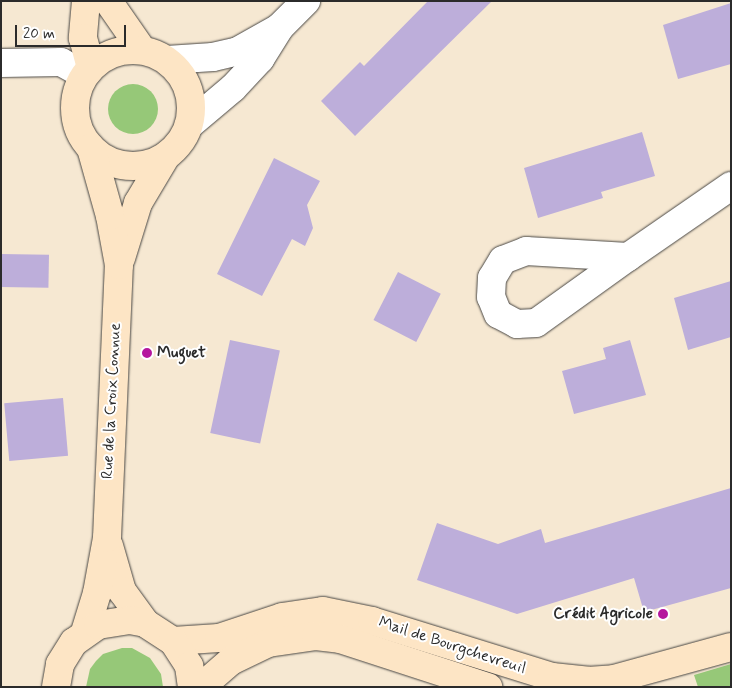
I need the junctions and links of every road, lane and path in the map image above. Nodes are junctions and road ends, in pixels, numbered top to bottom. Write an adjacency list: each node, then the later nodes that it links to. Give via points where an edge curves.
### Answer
1 (86, 1): 8 (main road, via 83,38)
2 (108, 1): 5 (main road)
3 (306, 1): 4 (street)
4 (280, 27): 6 (street, via 238,51 213,57); 9 (street, via 260,59 209,111)
5 (142, 50): 6 (main road); 8 (main road, via 115,52)
6 (167, 60): 9 (main road, via 176,68 188,89 191,101)
7 (1, 63): 8 (street, via 61,62)
8 (88, 71): 10 (main road, via 78,86 74,112 82,137)
9 (189, 125): 11 (main road, via 176,148)
10 (91, 148): 11 (main road, via 101,156 127,166 140,166); 14 (main road, Rue de la Croix Connue, via 110,216)
11 (166, 156): 14 (main road, Rue de la Croix Connue, via 138,203)
12 (731, 186): 13 (street)
13 (628, 257)
14 (119, 265): 15 (main road, Rue de la Croix Connue)
15 (107, 538): 16 (main road, Rue de la Croix Connue, via 122,591); 17 (main road, Rue de la Croix Connue, via 97,593)
16 (145, 623): 17 (main road, via 114,620); 18 (main road)
17 (85, 632): 20 (main road, via 66,652)
18 (174, 641): 19 (main road, Mail de Bourgchevreuil, via 219,638 282,617 323,611 381,623 552,677 588,680 614,679); 21 (main road, via 189,666)
19 (731, 647)
20 (53, 684)
21 (192, 687)
22 (201, 687): 23 (main road, Mail de Bourgchevreuil, via 231,661 268,643 316,636 340,639)
23 (488, 687)

